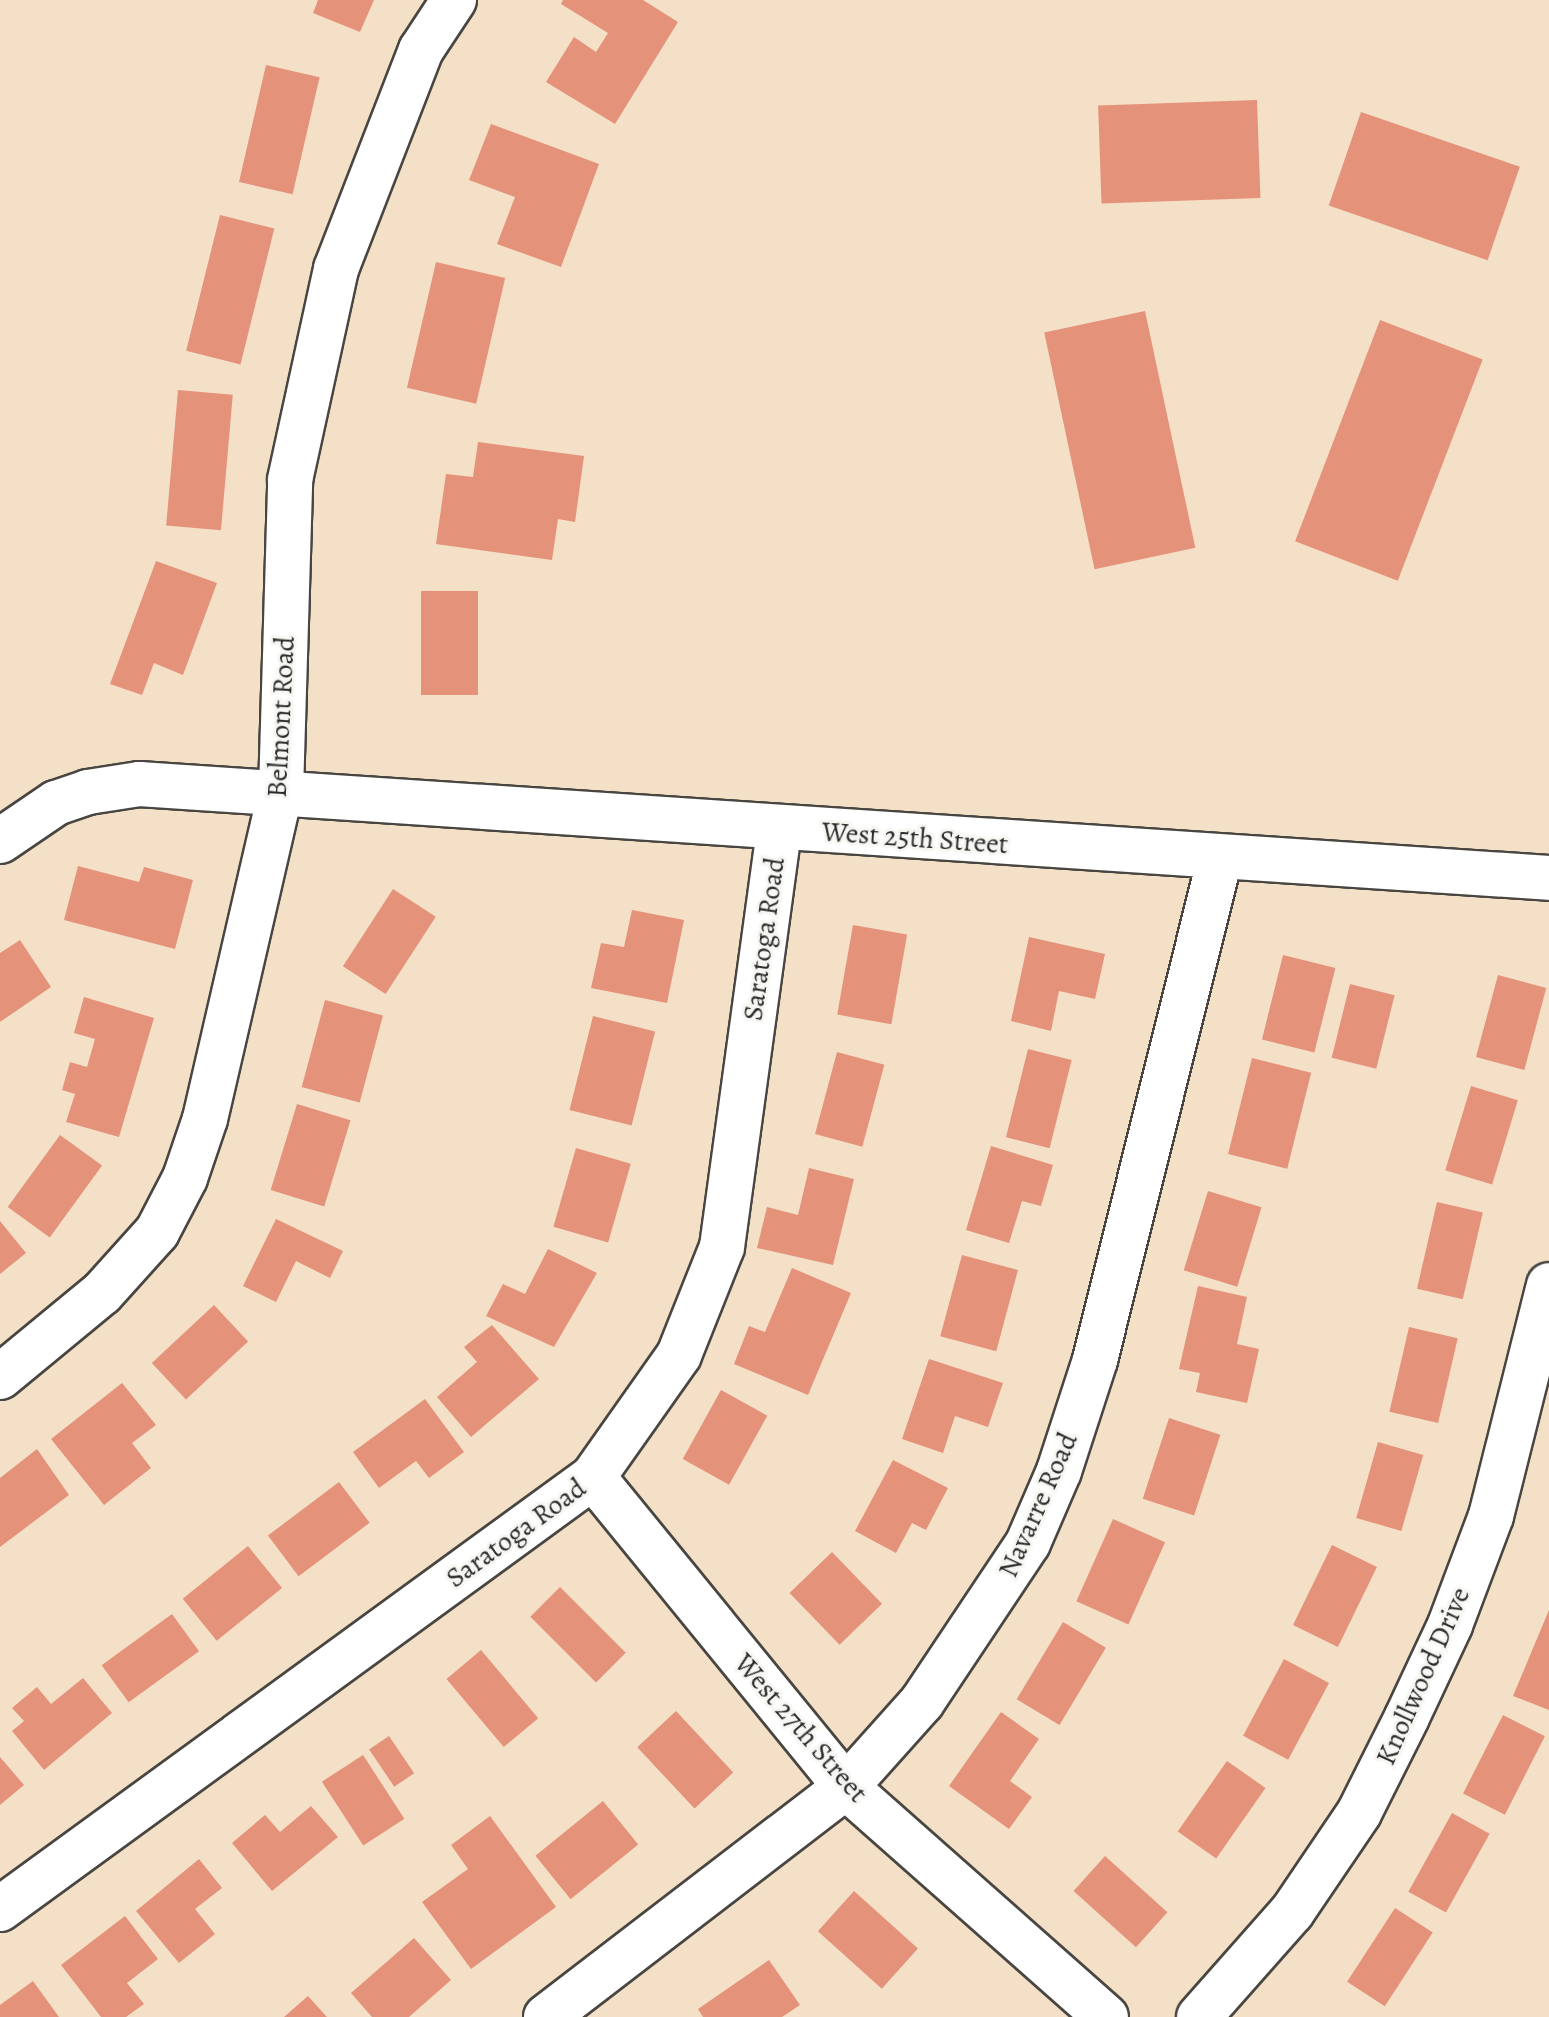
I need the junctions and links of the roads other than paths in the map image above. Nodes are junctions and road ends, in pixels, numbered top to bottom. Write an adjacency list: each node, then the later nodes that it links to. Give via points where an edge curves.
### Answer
1 (454, 0): 2 (street, Belmont Road, via 421,50 336,269 296,450 290,480)
2 (281, 791): 3 (street, West 25th Street); 4 (street, West 25th Street, via 139,784 88,792 29,818); 8 (street, Belmont Road, via 205,1119 185,1178 157,1232 102,1293)
3 (779, 829): 5 (street, West 25th Street); 9 (street, Saratoga Road, via 722,1247 679,1355)
4 (0, 841)
5 (1220, 858): 6 (street, West 25th Street); 10 (street, Navarre Road, via 1095,1360 1059,1471 1028,1543 994,1599 922,1702)
6 (1549, 878)
7 (1549, 1285): 14 (street, Knollwood Drive, via 1491,1516 1450,1625 1407,1717 1359,1813 1292,1912)
8 (0, 1377)
9 (593, 1477): 10 (street, West 27th Street); 11 (street, Saratoga Road)
10 (846, 1787): 12 (street, Navarre Road); 13 (street, West 27th Street)
11 (0, 1909)
12 (546, 2017)
13 (1106, 2017)
14 (1199, 2017)

